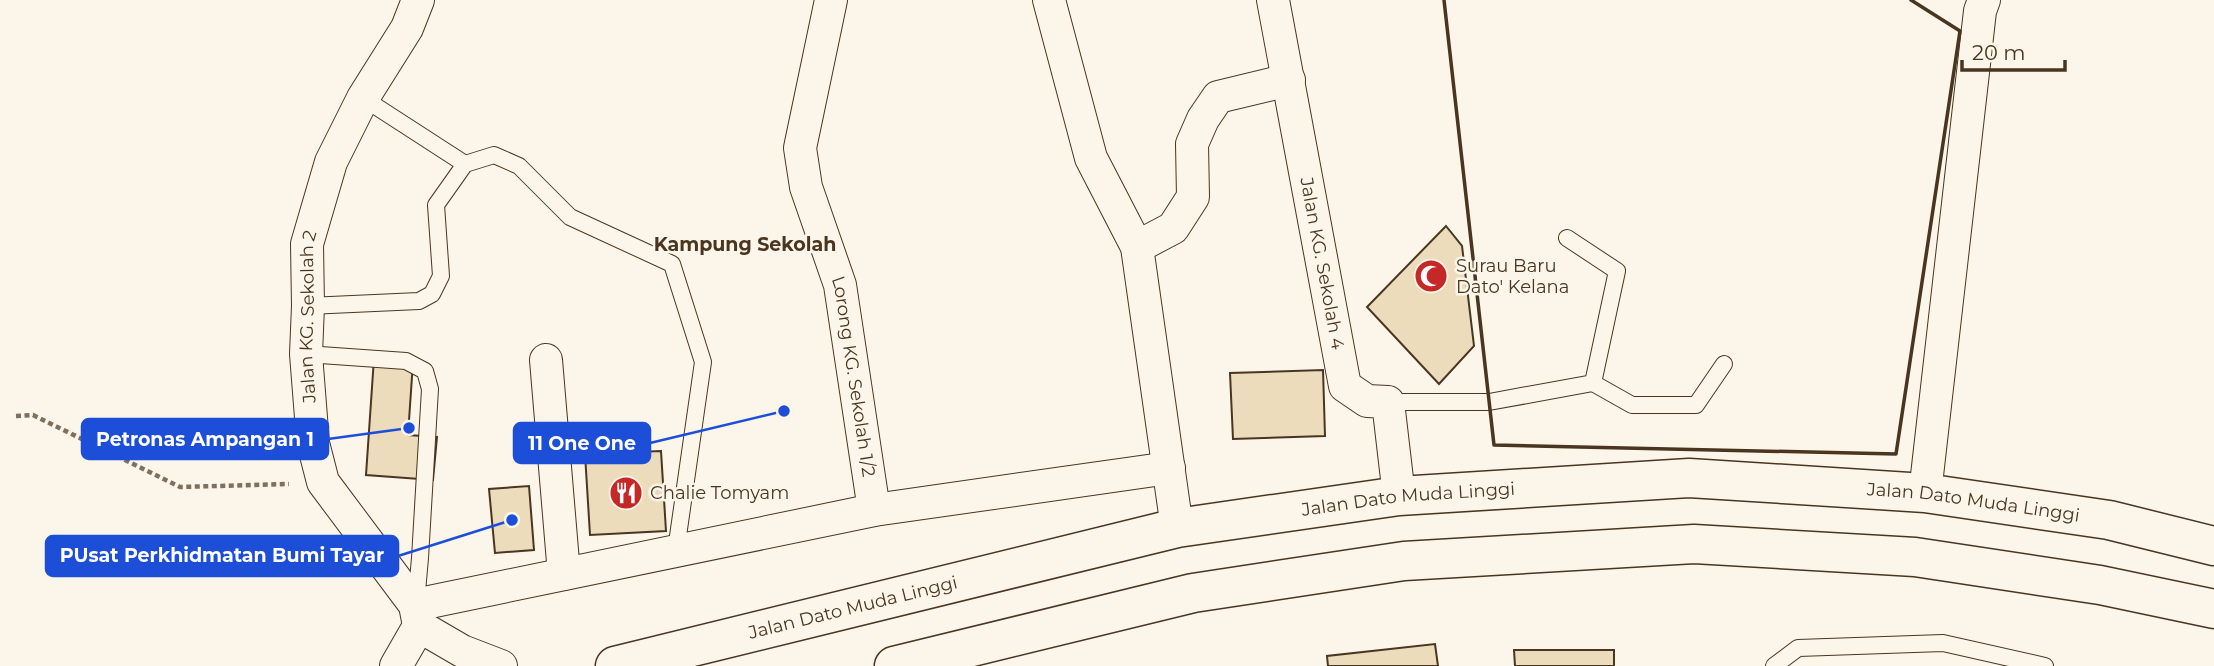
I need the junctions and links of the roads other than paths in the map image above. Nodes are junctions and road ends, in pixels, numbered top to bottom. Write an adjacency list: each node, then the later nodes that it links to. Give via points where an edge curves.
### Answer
1 (418, 0): 7 (street, Jalan KG. Sekolah 2, via 407,28)
2 (831, 0): 20 (street, Lorong KG. Sekolah 1/2, via 800,148 806,187 840,285)
3 (1049, 0): 10 (street, via 1091,158)
4 (1273, 0): 6 (street, Jalan KG. Sekolah 4)
5 (1976, 4): 18 (street)
6 (1289, 80): 10 (street, via 1218,97 1192,144 1193,197 1173,228); 16 (street, Jalan KG. Sekolah 4, via 1345,386 1367,401)
7 (363, 99): 8 (lane); 11 (street, Jalan KG. Sekolah 2, via 331,162 307,244)
8 (465, 164): 11 (lane, via 436,205 441,276 432,294 419,301); 23 (lane, via 494,155 519,166 570,217 672,264 703,362)
9 (1567, 238): 15 (lane, via 1617,271)
10 (1137, 247): 17 (street)
11 (308, 306): 12 (street, Jalan KG. Sekolah 2)
12 (306, 354): 26 (street, Jalan KG. Sekolah 2, via 313,443 323,482); 26 (lane, via 406,361 425,371 430,389)
13 (546, 360): 24 (street)
14 (1724, 365): 15 (lane, via 1696,405 1632,405)
15 (1593, 383): 16 (lane, via 1489,402)
16 (1388, 402): 19 (street)
17 (1169, 468): 20 (street); 21 (street)
18 (1925, 493): 19 (highway, Jalan Dato Muda Linggi, via 1689,478); 22 (highway, Jalan Dato Muda Linggi, via 2109,520)
19 (1399, 496): 21 (highway, Jalan Dato Muda Linggi)
20 (874, 510): 23 (street)
21 (1177, 528): 29 (highway, Jalan Dato Muda Linggi)
22 (2214, 546)
23 (676, 550): 24 (street)
24 (564, 574): 26 (street)
25 (2214, 609): 30 (highway, via 2100,585 1916,557 1694,544 1404,561 1206,591)
26 (417, 615): 27 (street); 28 (street, Jalan KG. Sekolah 2, via 462,652)
27 (396, 666)
28 (501, 666)
29 (615, 666)
30 (894, 666)
31 (1774, 666): 32 (lane, via 1798,648 1943,643)
32 (2045, 666)

